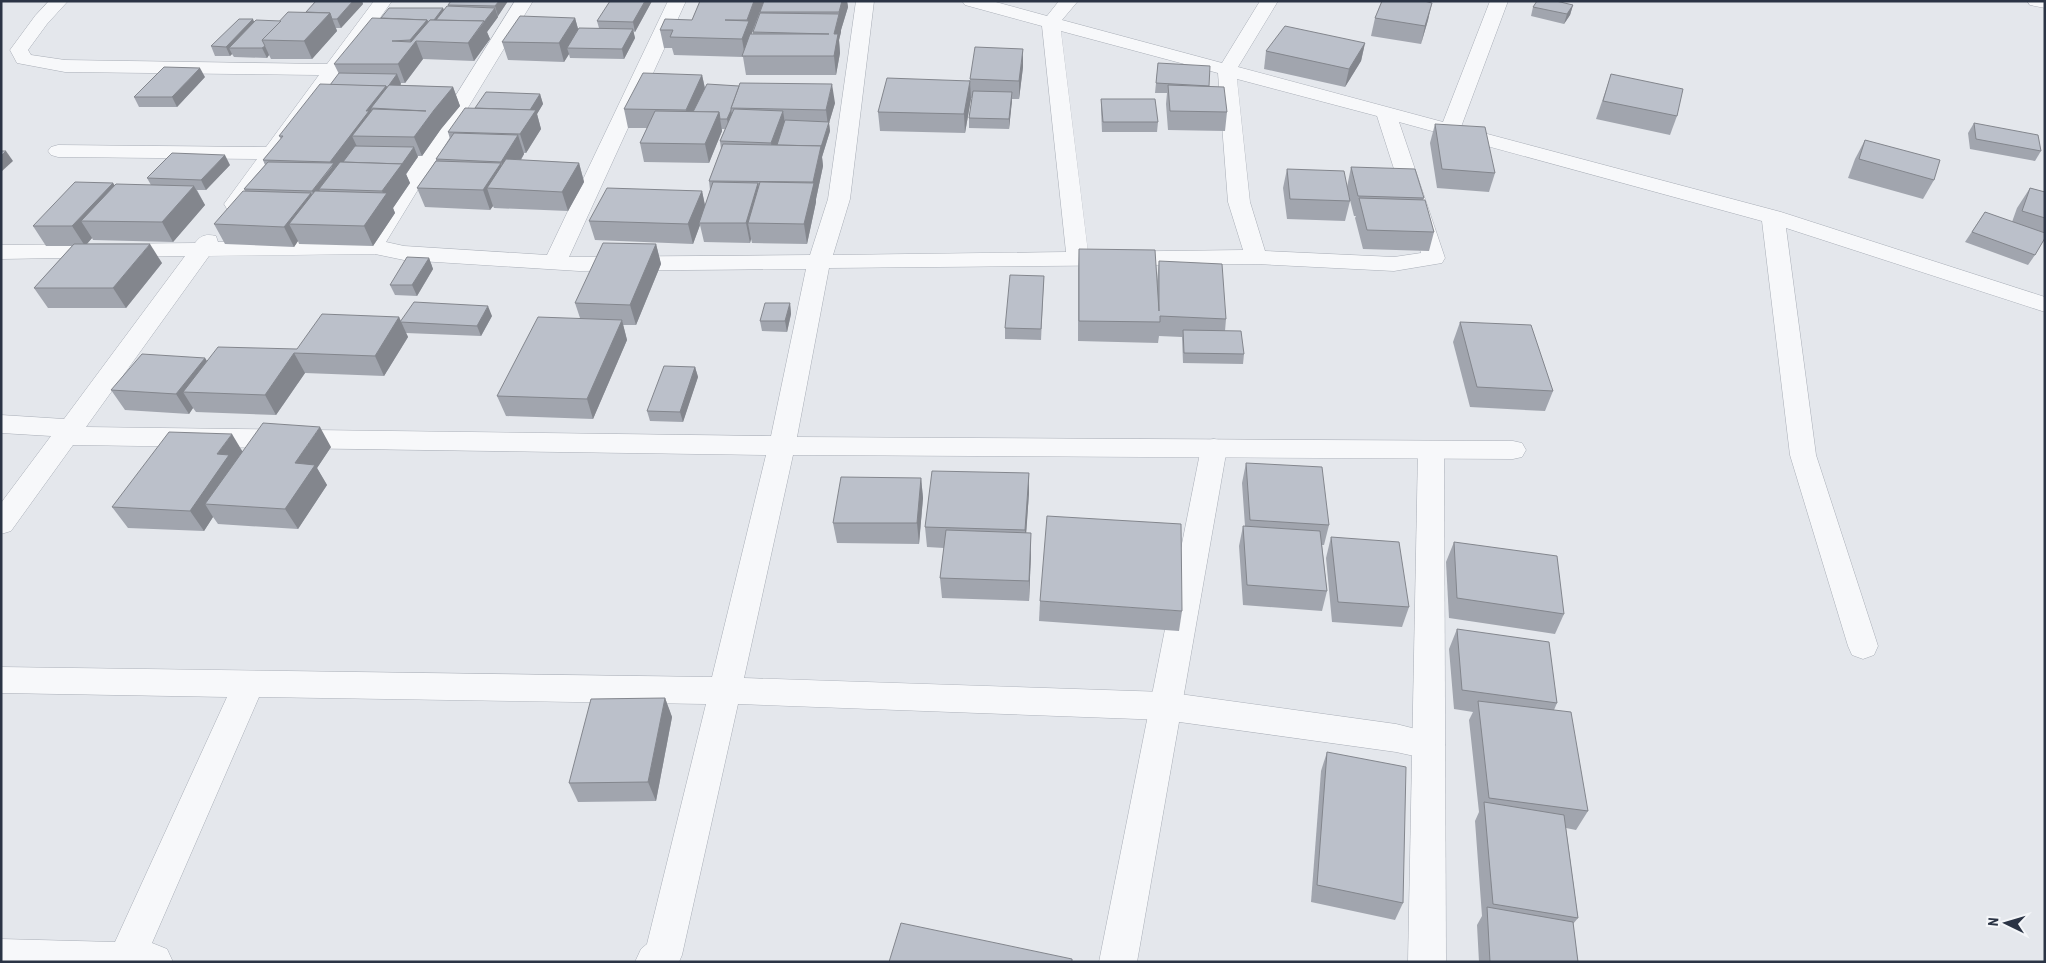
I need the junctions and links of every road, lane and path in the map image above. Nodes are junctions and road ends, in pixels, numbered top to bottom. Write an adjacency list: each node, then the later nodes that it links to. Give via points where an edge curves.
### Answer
1 (59, 1): 13 (street, via 19,50 24,59 65,66)
2 (383, 1): 13 (street)
3 (524, 1): 20 (street)
4 (677, 1): 25 (street)
5 (865, 1): 26 (street, via 840,199)
6 (971, 1): 12 (street)
7 (1069, 1): 12 (street)
8 (1268, 1): 14 (street)
9 (1499, 1): 16 (street)
10 (2036, 1): 11 (street)
11 (2045, 3)
12 (1051, 22): 14 (street); 24 (street)
13 (333, 70): 18 (street)
14 (1227, 70): 15 (street); 23 (street, via 1239,202)
15 (1386, 113): 16 (street); 23 (street, via 1434,258 1394,264)
16 (1450, 130): 19 (street)
17 (58, 151): 18 (street)
18 (273, 153): 21 (street)
19 (1773, 217): 27 (street); 35 (street, via 1803,455)
20 (372, 246)
21 (201, 250): 22 (street); 25 (street, via 375,247 404,253); 29 (street)
22 (1, 252)
23 (1256, 257): 24 (street)
24 (1078, 260): 26 (street)
25 (555, 263): 26 (street)
26 (819, 263): 30 (street)
27 (2045, 305)
28 (1, 424): 29 (street, via 69,428)
29 (66, 436): 30 (street); 34 (street)
30 (782, 446): 31 (street); 38 (street)
31 (1214, 448): 32 (street); 39 (street)
32 (1431, 450): 33 (street); 40 (street)
33 (1513, 450)
34 (1, 524)
35 (1863, 646)
36 (1, 680): 37 (street)
37 (250, 684): 38 (street); 42 (street)
38 (725, 691): 39 (street); 43 (street, via 663,955)
39 (1166, 706): 40 (street); 44 (street)
40 (1428, 745): 45 (street)
41 (1, 957): 42 (street)
42 (135, 961)
43 (654, 962)
44 (1118, 962)
45 (1427, 962)

